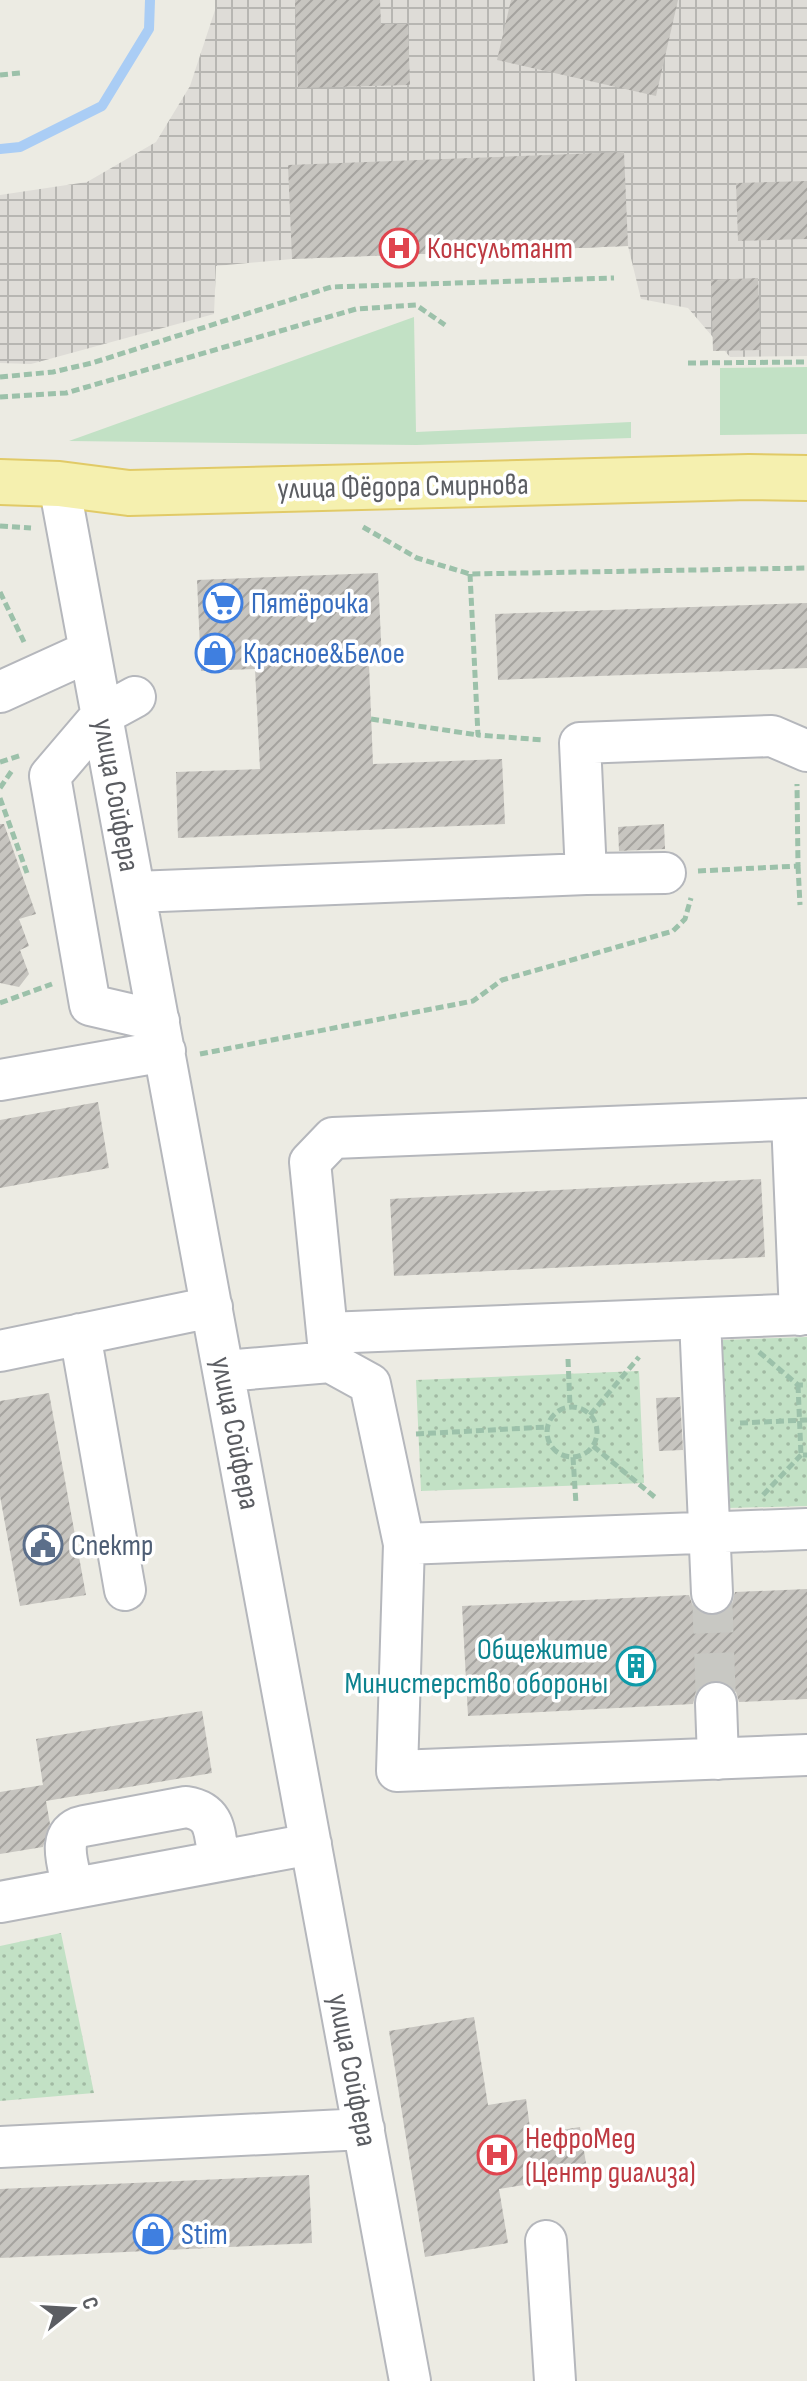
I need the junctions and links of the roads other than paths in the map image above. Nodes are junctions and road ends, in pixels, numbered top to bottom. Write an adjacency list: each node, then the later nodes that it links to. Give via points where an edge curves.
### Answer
1 (807, 478): 3 (main road, улица Фёдора Смирнова, via 129,493)
2 (0, 482): 3 (main road, улица Фёдора Смирнова)
3 (59, 484): 4 (street, улица Сойфера)
4 (90, 651): 5 (street); 6 (street, улица Сойфера)
5 (0, 692)
6 (119, 706): 10 (street, улица Сойфера); 11 (street, via 50,776 90,1005)
7 (802, 749): 8 (street, via 772,736 580,743)
8 (586, 874): 9 (street); 10 (street)
9 (688, 880)
10 (135, 892): 11 (street, улица Сойфера)
11 (163, 1044): 12 (street); 14 (street, улица Сойфера)
12 (0, 1080)
13 (800, 1120): 15 (street); 18 (street, via 333,1138 310,1162)
14 (212, 1307): 17 (street); 20 (street, улица Сойфера)
15 (803, 1314): 16 (street)
16 (686, 1319): 18 (street, via 567,1324); 22 (street, via 705,1424)
17 (80, 1334): 19 (street); 24 (street)
18 (329, 1347): 20 (street); 23 (street, via 370,1384)
19 (0, 1351)
20 (225, 1371): 29 (street, улица Сойфера)
21 (807, 1529): 22 (street)
22 (705, 1534): 23 (street); 25 (street)
23 (404, 1544): 28 (street, via 397,1771)
24 (125, 1590)
25 (712, 1593)
26 (716, 1703): 28 (street)
27 (807, 1755): 28 (street)
28 (718, 1759)
29 (311, 1844): 30 (street); 33 (street, улица Сойфера)
30 (219, 1861): 31 (street); 31 (street, via 212,1820 202,1810 186,1807 73,1828 65,1844)
31 (73, 1888): 32 (street)
32 (0, 1902)
33 (364, 2129): 34 (street); 36 (street, улица Сойфера)
34 (0, 2147)
35 (546, 2241): 37 (street)
36 (410, 2381)
37 (555, 2381)

